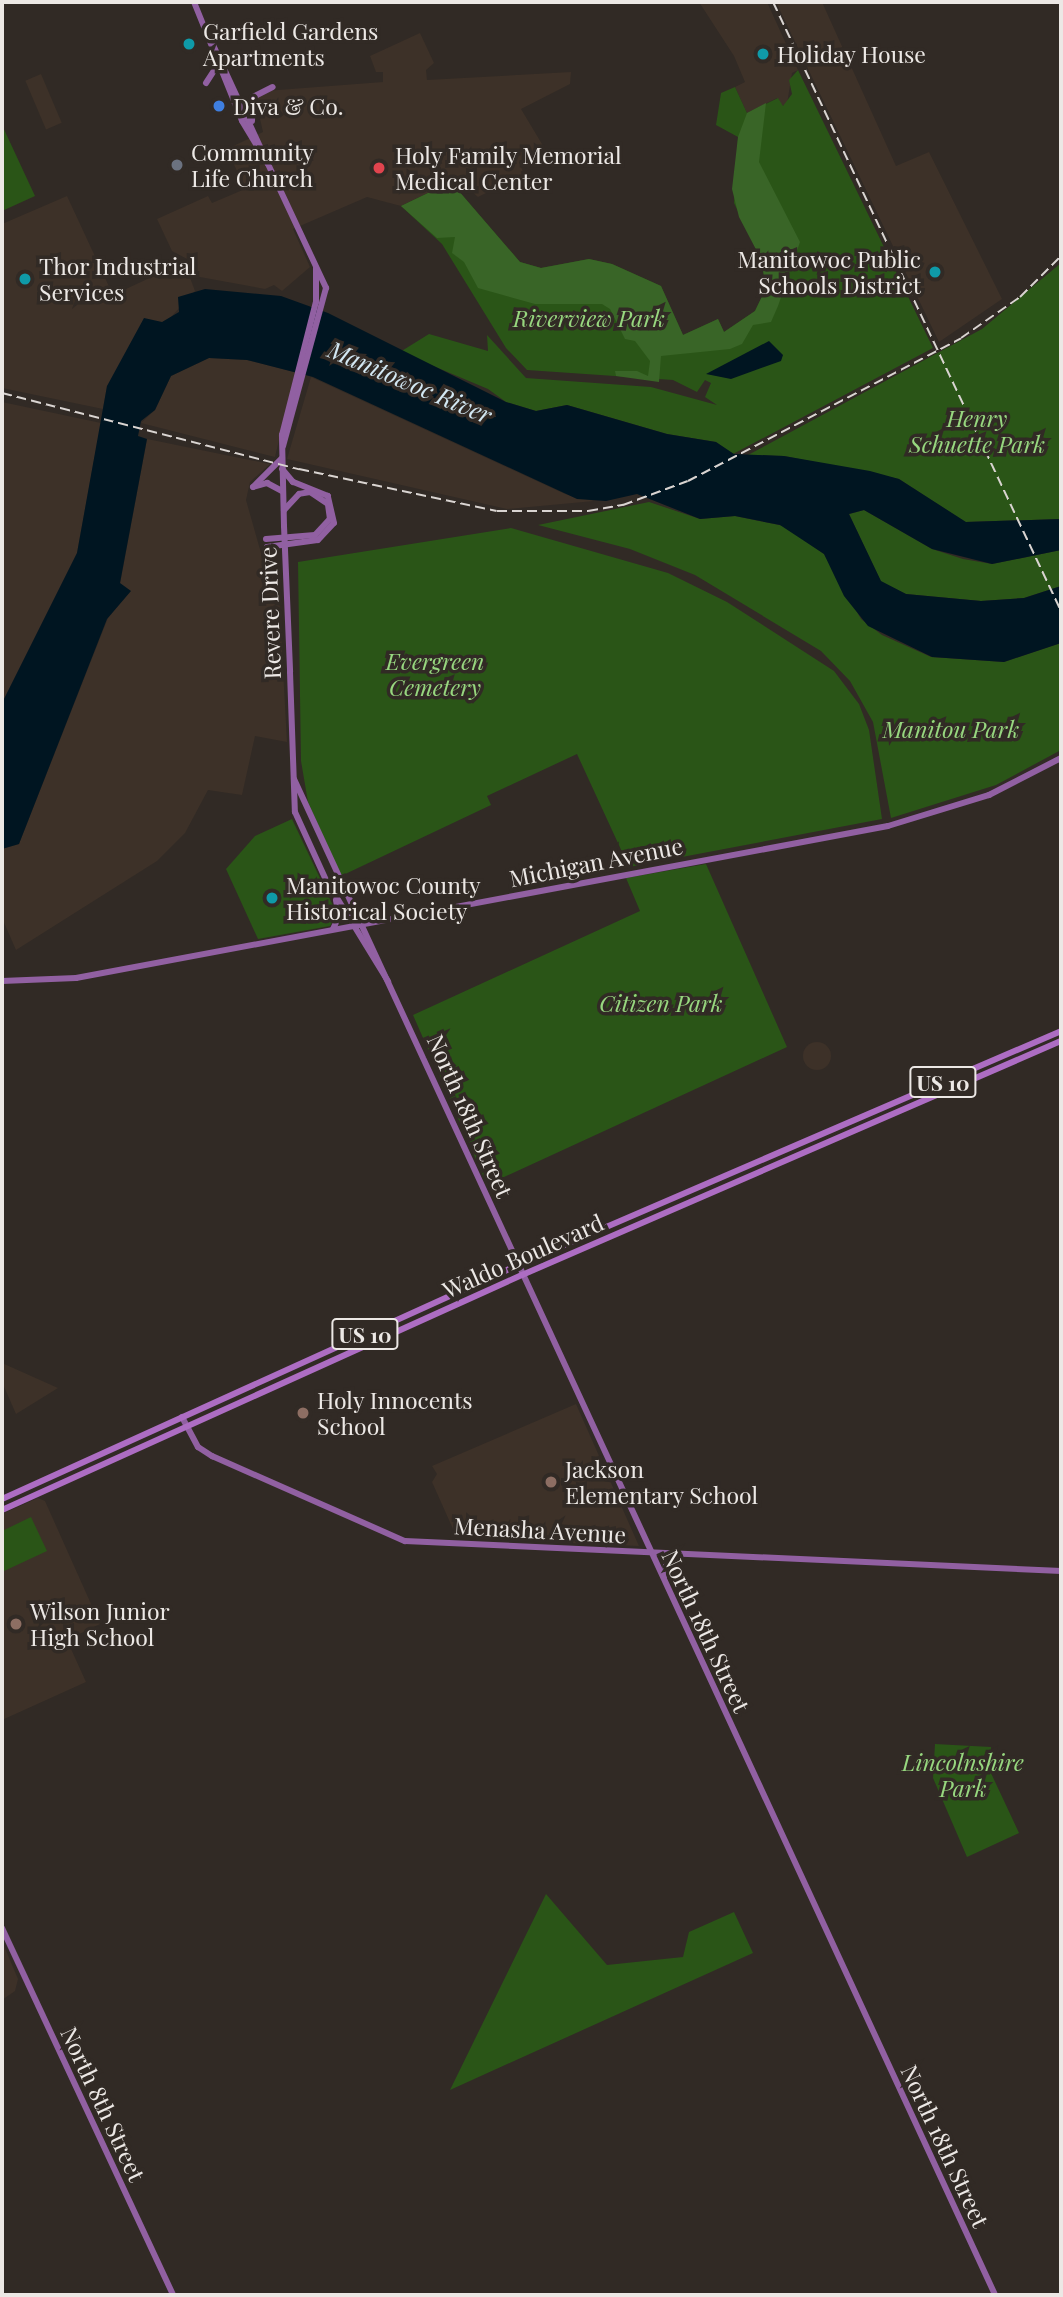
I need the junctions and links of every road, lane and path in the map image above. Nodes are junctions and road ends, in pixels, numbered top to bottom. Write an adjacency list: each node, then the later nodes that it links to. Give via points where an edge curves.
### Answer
1 (194, 2): 2 (main road)
2 (208, 34): 3 (main road); 7 (main road)
3 (218, 65): 4 (main road); 6 (main road)
4 (206, 83)
5 (273, 87): 7 (main road, via 253,97)
6 (237, 110): 7 (main road); 8 (main road)
7 (251, 118): 8 (main road)
8 (268, 164): 9 (main road, Revere Drive, via 316,268 319,309)
9 (282, 458): 10 (main road, Revere Drive); 11 (main road, via 253,487 267,483)
10 (282, 468): 11 (main road, Revere Drive); 12 (main road, via 293,482 328,496 334,520 318,540 267,543 315,535 326,527 330,514 324,499 310,492 294,498)
11 (282, 491): 12 (main road, Revere Drive)
12 (283, 512): 14 (main road, Revere Drive, bridge)
13 (1061, 758): 18 (main road, Michigan Avenue, via 989,795 888,825)
14 (294, 779): 15 (main road, Revere Drive); 16 (main road, Revere Drive)
15 (304, 807): 18 (main road, North 18th Street)
16 (295, 812): 17 (main road, North 18th Street)
17 (335, 895): 19 (main road, North 18th Street); 20 (main road, via 339,916)
18 (363, 923): 19 (main road, Michigan Avenue); 22 (main road, North 18th Street)
19 (353, 925): 20 (main road, Michigan Avenue); 22 (main road, North 18th Street)
20 (333, 929): 21 (main road, Michigan Avenue, via 56,982)
21 (2, 981)
22 (389, 981): 25 (main road, North 18th Street)
23 (1061, 1031): 25 (main road, Waldo Boulevard / US 10)
24 (1061, 1041): 26 (main road, Waldo Boulevard / US 10)
25 (518, 1265): 26 (main road, North 18th Street); 27 (main road, Waldo Boulevard / US 10)
26 (522, 1275): 28 (main road, Waldo Boulevard / US 10); 31 (main road, North 18th Street)
27 (182, 1417): 28 (main road, Menasha Avenue); 29 (main road, Waldo Boulevard / US 10)
28 (186, 1427): 30 (main road, Waldo Boulevard / US 10); 31 (main road, Menasha Avenue, via 198,1447 212,1456 390,1538)
29 (2, 1499)
30 (2, 1510)
31 (651, 1553): 32 (main road, Menasha Avenue); 34 (main road, North 18th Street)
32 (683, 1555): 33 (main road, Menasha Avenue); 34 (main road, via 666,1566)
33 (1061, 1571)
34 (664, 1582): 37 (main road, North 18th Street)
35 (2, 1928): 36 (main road, North 8th Street)
36 (173, 2295)
37 (995, 2295)

